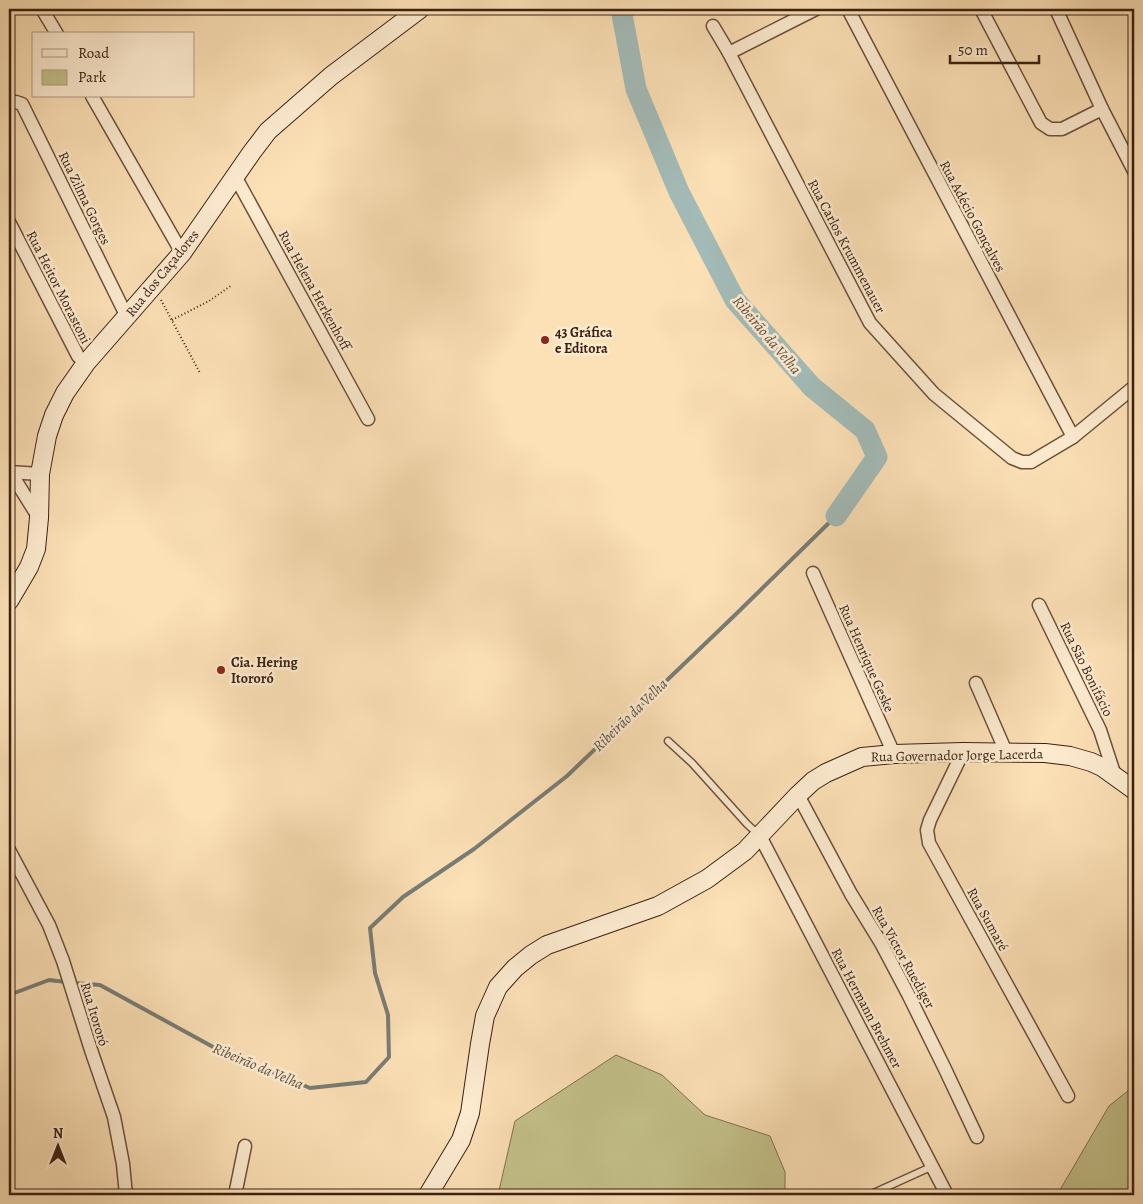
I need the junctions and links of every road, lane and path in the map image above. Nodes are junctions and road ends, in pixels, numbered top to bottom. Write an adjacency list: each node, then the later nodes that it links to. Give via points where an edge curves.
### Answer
1 (42, 9): 8 (street)
2 (420, 9): 14 (main road, Rua dos Caçadores, via 331,76 278,122)
3 (816, 9): 9 (street)
4 (848, 9): 25 (street, Rua Adécio Gonçalves)
5 (981, 9): 12 (street, via 1041,123 1050,129 1062,129)
6 (1056, 9): 12 (street)
7 (713, 26): 9 (street, Rua Carlos Krummenauer)
8 (55, 32)
9 (729, 53): 25 (street, Rua Carlos Krummenauer, via 870,323 934,394 1012,458 1031,462)
10 (93, 98): 16 (street)
11 (9, 102): 19 (street, Rua Zilma Gorges, via 22,104)
12 (1102, 109): 13 (street)
13 (1134, 171)
14 (235, 176): 16 (main road, Rua dos Caçadores); 24 (street, Rua Helena Herkenhoff)
15 (9, 222): 21 (street, Rua Heitor Morastoni, via 78,356)
16 (182, 253): 19 (main road, Rua dos Caçadores)
17 (232, 285): 20 (path)
18 (161, 300): 20 (path)
19 (127, 317): 21 (main road, Rua dos Caçadores)
20 (172, 320): 22 (path)
21 (86, 363): 27 (main road, Rua dos Caçadores, via 54,415)
22 (200, 373)
23 (1134, 387): 25 (street)
24 (368, 419)
25 (1073, 437)
26 (9, 471): 27 (street); 28 (street)
27 (40, 474): 28 (main road, Rua dos Caçadores)
28 (39, 518): 30 (main road, Rua dos Caçadores, via 36,549)
29 (813, 573): 36 (street, Rua Henrique Geske)
30 (9, 601)
31 (1039, 605): 37 (street, Rua São Bonifácio, via 1100,730)
32 (976, 683): 35 (street)
33 (668, 741): 40 (lane)
34 (962, 752): 35 (main road, Rua Governador Jorge Lacerda); 36 (main road, Rua Governador Jorge Lacerda); 42 (street, Rua Sumaré, via 930,820 927,830 930,843)
35 (1006, 752): 37 (main road, Rua Governador Jorge Lacerda, via 1070,756 1091,762)
36 (894, 754): 39 (main road, Rua Governador Jorge Lacerda, via 862,757 844,764 813,781)
37 (1115, 776): 38 (main road, Rua Governador Jorge Lacerda)
38 (1134, 790)
39 (798, 795): 40 (main road, Rua Governador Jorge Lacerda); 43 (street, Rua Victor Ruediger, via 909,996)
40 (760, 836): 45 (street, Rua Hermann Brehmer); 48 (main road, Rua Governador Jorge Lacerda, via 745,851 699,884 658,906 547,946 515,968 498,987 485,1016 470,1113 461,1140)
41 (9, 850): 46 (street, Rua Itororó, via 49,926 63,961 114,1117)
42 (1068, 1096)
43 (977, 1137)
44 (245, 1146): 47 (street)
45 (932, 1166): 49 (lane); 50 (street, Rua Hermann Brehmer)
46 (126, 1195)
47 (235, 1195)
48 (428, 1195)
49 (869, 1195)
50 (947, 1195)

